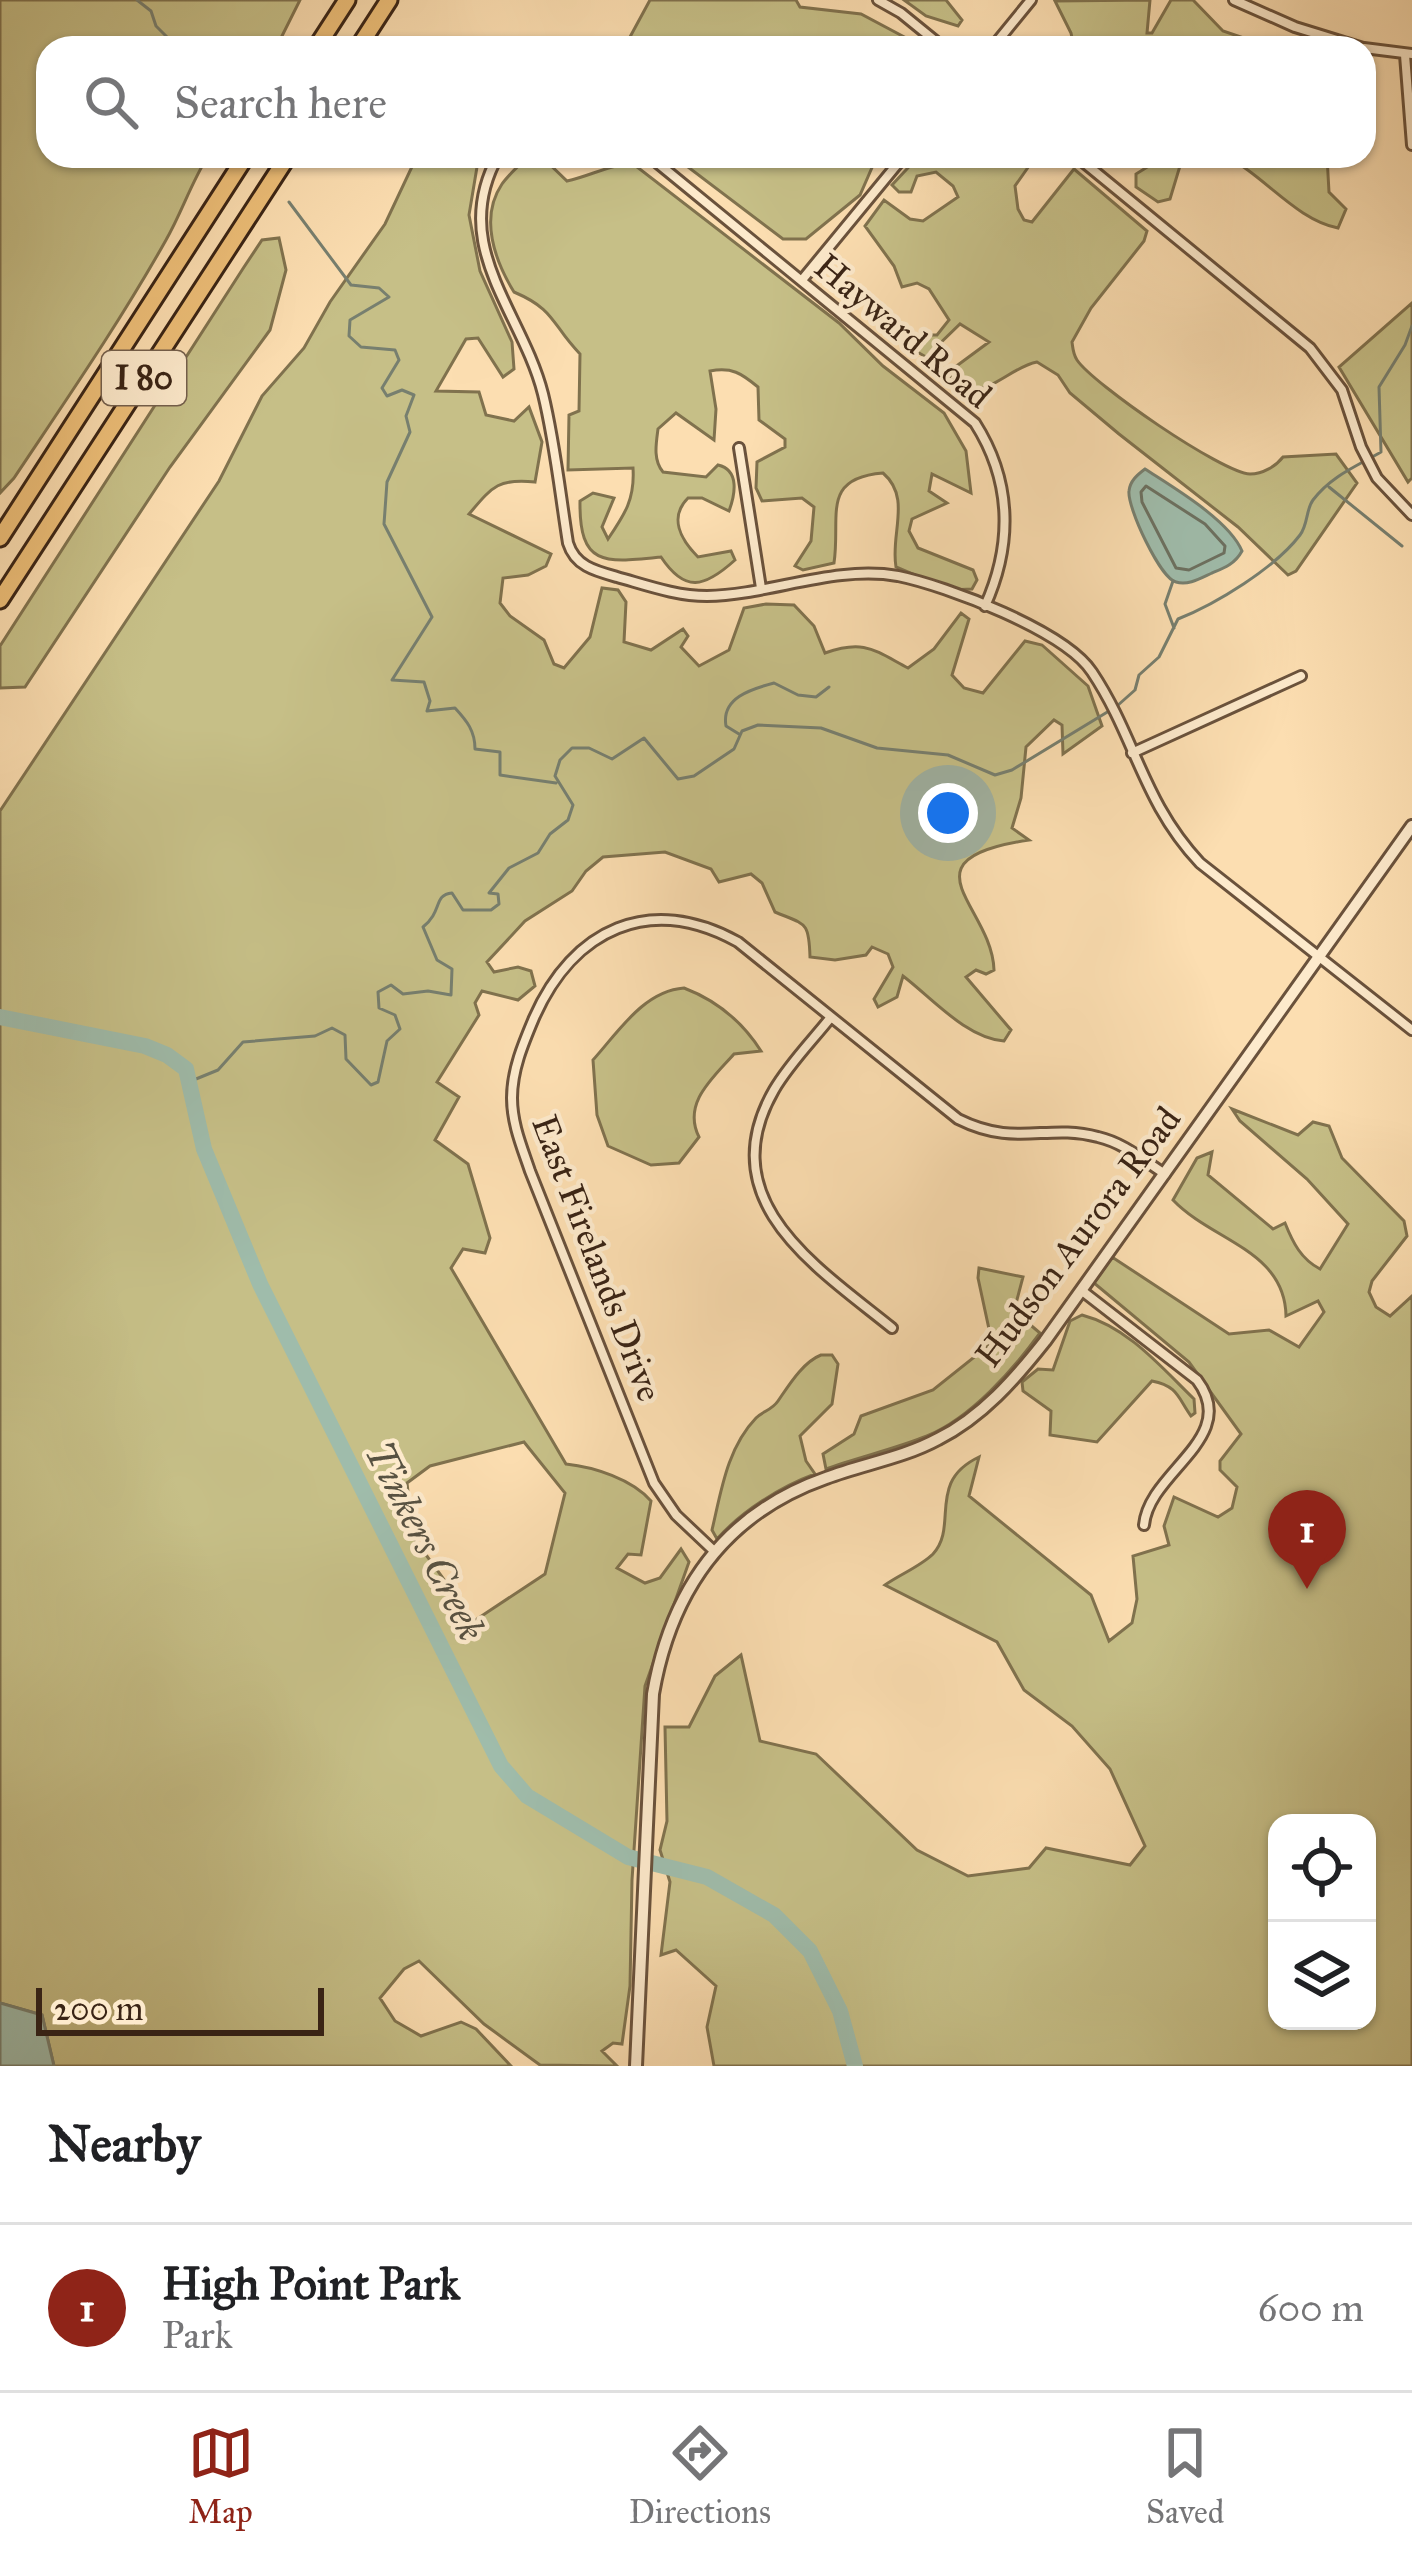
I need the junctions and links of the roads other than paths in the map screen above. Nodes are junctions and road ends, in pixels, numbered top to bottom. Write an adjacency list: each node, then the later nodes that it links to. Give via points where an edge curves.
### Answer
1 (347, 0): 6 (highway)
2 (389, 0): 7 (highway)
3 (878, 0): 8 (street)
4 (1030, 0): 9 (street)
5 (1234, 0): 10 (street)
6 (324, 36)
7 (366, 36)
8 (929, 36)
9 (1002, 36)
10 (1324, 36)
11 (1376, 50): 12 (street)
12 (1409, 55): 13 (street)
13 (1412, 145)
14 (238, 168): 23 (highway, I 80)
15 (280, 168): 25 (highway, I 80)
16 (494, 168): 24 (street, via 482,201 483,248 542,392 571,552 587,567 685,594)
17 (664, 168): 20 (street, Hayward Road)
18 (894, 168): 20 (street)
19 (1091, 168): 22 (street, via 1310,348 1342,390 1366,458)
20 (802, 280): 26 (street, Hayward Road, via 963,410 988,443 1006,516)
21 (739, 448): 24 (street)
22 (1412, 515)
23 (0, 538)
24 (761, 588): 26 (street, via 880,574)
25 (0, 600)
26 (986, 606): 28 (street, via 1074,652)
27 (1300, 676): 28 (street)
28 (1132, 753): 30 (street, via 1177,838)
29 (1412, 826): 30 (street, Hudson Aurora Road)
30 (1318, 958): 32 (street); 33 (street, Hudson Aurora Road)
31 (831, 1017): 33 (street, East Firelands Drive, via 969,1124 1015,1136 1099,1137); 35 (street, via 767,1103 756,1147 759,1182 792,1246); 37 (street, East Firelands Drive, via 716,930 640,922 571,957 546,992 516,1064 518,1138 654,1483)
32 (1412, 1030)
33 (1165, 1174): 34 (street, Hudson Aurora Road)
34 (1082, 1290): 36 (street, via 1197,1380 1209,1400 1205,1433 1147,1507); 37 (street, Hudson Aurora Road, via 1007,1386 965,1423 914,1450 795,1490)
35 (892, 1328)
36 (1144, 1525)
37 (713, 1550): 38 (street, Hudson Aurora Road, via 671,1623 656,1675)
38 (636, 2066)

